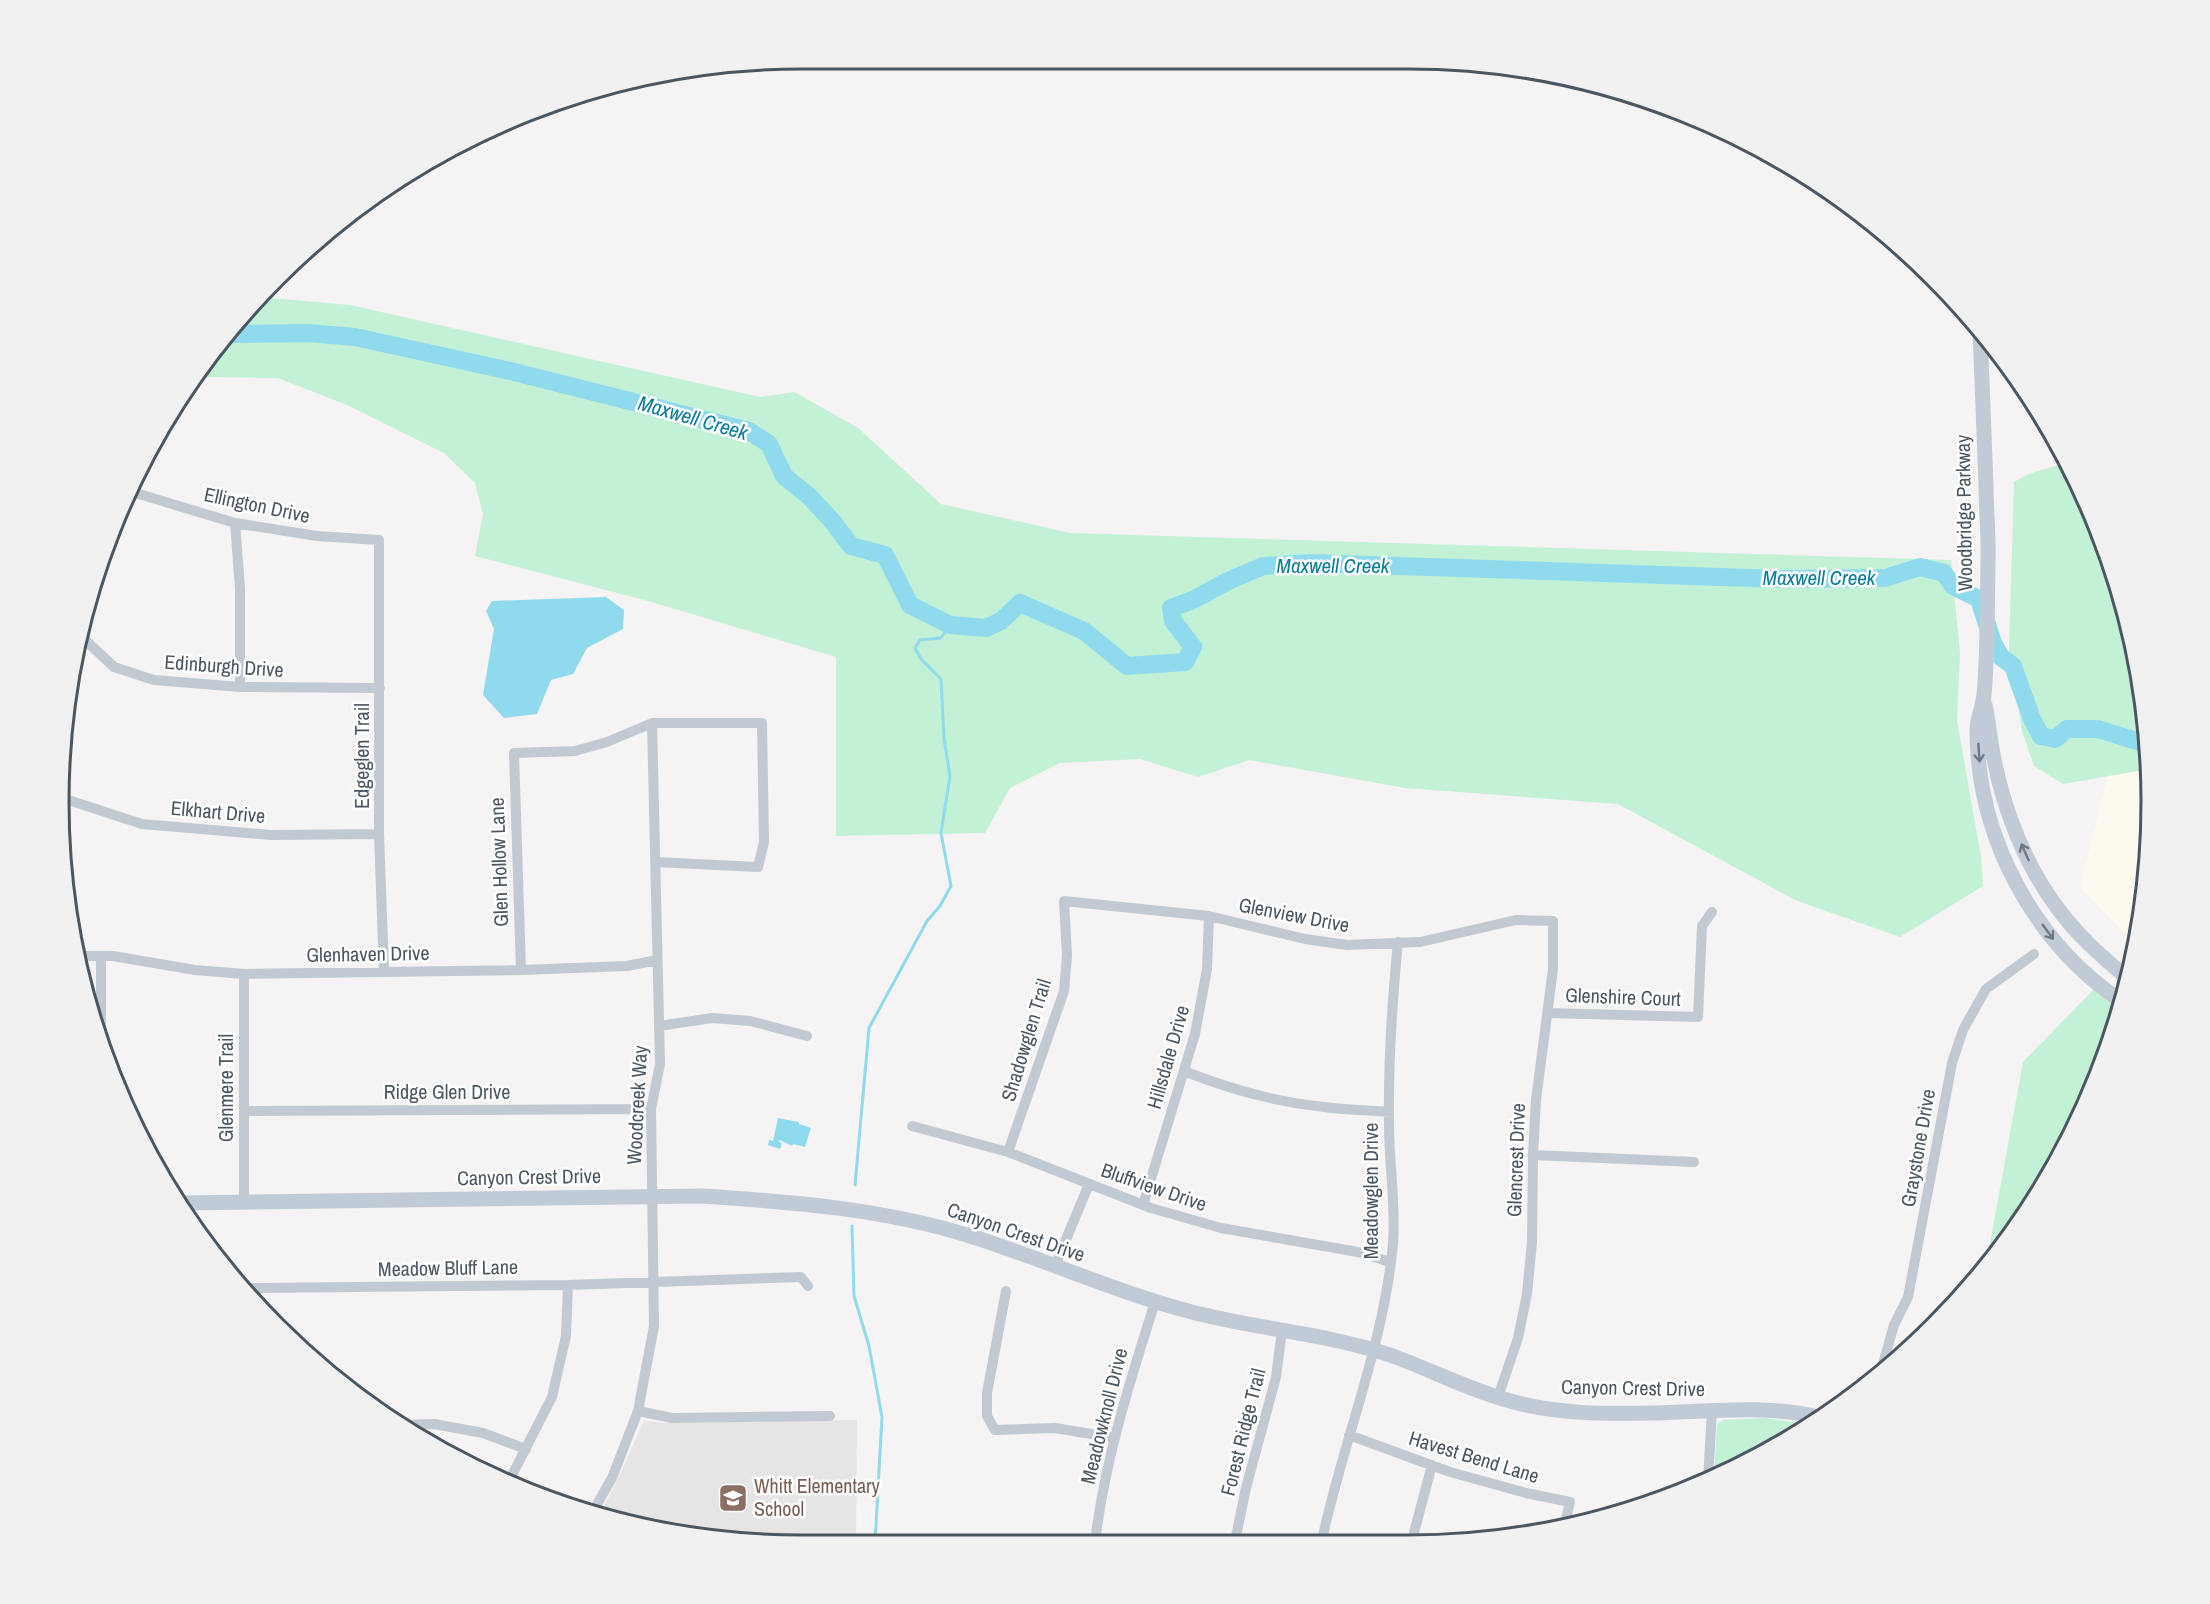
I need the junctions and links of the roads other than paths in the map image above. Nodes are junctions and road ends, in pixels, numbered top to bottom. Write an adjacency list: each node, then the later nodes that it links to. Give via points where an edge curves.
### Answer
1 (1981, 345): 8 (street, Woodbridge Parkway, via 1988,560)
2 (138, 494): 3 (street, Ellington Drive)
3 (235, 522): 4 (street, Ellington Drive, via 317,536); 6 (street)
4 (380, 540): 7 (street, Edgeglen Trail)
5 (87, 642): 6 (street, Edinburgh Drive, via 114,667 154,680)
6 (240, 687): 7 (street, Edinburgh Drive)
7 (380, 688): 11 (street, Edgeglen Trail)
8 (1984, 696): 24 (street, Woodbridge Parkway, one-way to 8, via 2093,949 2056,906 2025,856 1994,760); 26 (street, Woodbridge Parkway, one-way to 26, via 1977,728 1980,771 2002,857 2030,908 2054,941)
9 (652, 723): 12 (street, Woodcreek Way); 12 (street, via 762,723 764,842 758,867); 22 (street, Glen Hollow Lane, via 575,751 514,753)
10 (69, 800): 11 (street, Elkhart Drive, via 142,824 271,835)
11 (380, 834): 23 (street, Edgeglen Trail)
12 (655, 862): 21 (street, Woodcreek Way)
13 (1064, 901): 15 (street, Glenview Drive); 36 (street, Shadowglen Trail, via 1064,991)
14 (1712, 912): 27 (street, Glenshire Court, via 1701,926 1698,1017)
15 (1209, 916): 17 (street, Glenview Drive, via 1347,945); 31 (street, Hillsdale Drive, via 1203,1002)
16 (1553, 921): 17 (street, Glenview Drive, via 1516,920 1420,942); 27 (street, Glencrest Drive)
17 (1398, 942): 34 (street, Meadowglen Drive)
18 (2034, 954): 54 (street, Graystone Drive, via 1986,989 1963,1030 1952,1063 1908,1297 1894,1325)
19 (86, 956): 20 (street, Glenhaven Drive)
20 (101, 956): 25 (street, Glenhaven Drive); 28 (street)
21 (657, 960): 22 (street, Glenhaven Drive, via 627,966); 29 (street, Woodcreek Way)
22 (521, 970): 23 (street, Glenhaven Drive)
23 (384, 972): 25 (street, Glenhaven Drive)
24 (2121, 973)
25 (244, 974): 33 (street, Glenmere Trail)
26 (2115, 996)
27 (1548, 1013): 37 (street, Glencrest Drive)
28 (101, 1015)
29 (659, 1026): 30 (street, via 712,1018 750,1021); 32 (street, Woodcreek Way, via 660,1064)
30 (807, 1036)
31 (1184, 1071): 34 (street, via 1226,1088 1283,1100); 43 (street, Hillsdale Drive)
32 (651, 1109): 33 (street, Ridge Glen Drive); 40 (street, Woodcreek Way)
33 (244, 1111): 41 (street, Glenmere Trail)
34 (1389, 1112): 44 (street, Meadowglen Drive, via 1393,1242)
35 (912, 1126): 36 (street, Bluffview Drive)
36 (1008, 1152): 39 (street, Bluffview Drive)
37 (1533, 1155): 38 (street); 55 (street, Glencrest Drive, via 1527,1294 1518,1338)
38 (1694, 1162)
39 (1089, 1184): 43 (street, Bluffview Drive); 45 (street)
40 (652, 1197): 41 (street, Canyon Crest Drive); 45 (street, Canyon Crest Drive, via 782,1201 908,1219); 46 (street, Woodcreek Way)
41 (244, 1202): 42 (street, Canyon Crest Drive)
42 (189, 1203)
43 (1143, 1205): 44 (street, Bluffview Drive, via 1221,1228 1358,1252)
44 (1390, 1262): 53 (street, Meadowglen Drive)
45 (1055, 1266): 51 (street, Canyon Crest Drive)
46 (653, 1283): 47 (street, Meadow Bluff Lane); 48 (street, Meadow Bluff Lane, via 801,1277); 57 (street, Woodcreek Way, via 654,1326)
47 (568, 1285): 49 (street, Meadow Bluff Lane); 63 (street, via 566,1336 552,1397)
48 (808, 1286)
49 (254, 1288)
50 (1006, 1291): 62 (street, via 987,1393 987,1416 995,1430 1055,1428)
51 (1155, 1302): 52 (street, Canyon Crest Drive); 62 (street, Meadowknoll Drive)
52 (1282, 1331): 53 (street, Canyon Crest Drive); 70 (street, Forest Ridge Trail, via 1276,1377)
53 (1373, 1351): 55 (street, Canyon Crest Drive); 61 (street, Meadowglen Drive)
54 (1884, 1359)
55 (1498, 1397): 56 (street, Canyon Crest Drive, via 1581,1413)
56 (1712, 1410): 59 (street, Canyon Crest Drive, via 1763,1410); 65 (street)
57 (638, 1412): 58 (street, via 672,1418); 67 (street, Woodcreek Way, via 612,1479)
58 (830, 1416)
59 (1808, 1416)
60 (417, 1425): 63 (street, via 483,1433)
61 (1349, 1435): 64 (street, Havest Bend Lane); 71 (street, Meadowglen Drive)
62 (1114, 1438): 69 (street, Meadowknoll Drive)
63 (525, 1449): 66 (street)
64 (1432, 1466): 68 (street, Havest Bend Lane, via 1570,1502); 72 (street)
65 (1709, 1470)
66 (512, 1475)
67 (597, 1505)
68 (1566, 1517)
69 (1096, 1535)
70 (1236, 1535)
71 (1323, 1535)
72 (1413, 1535)

